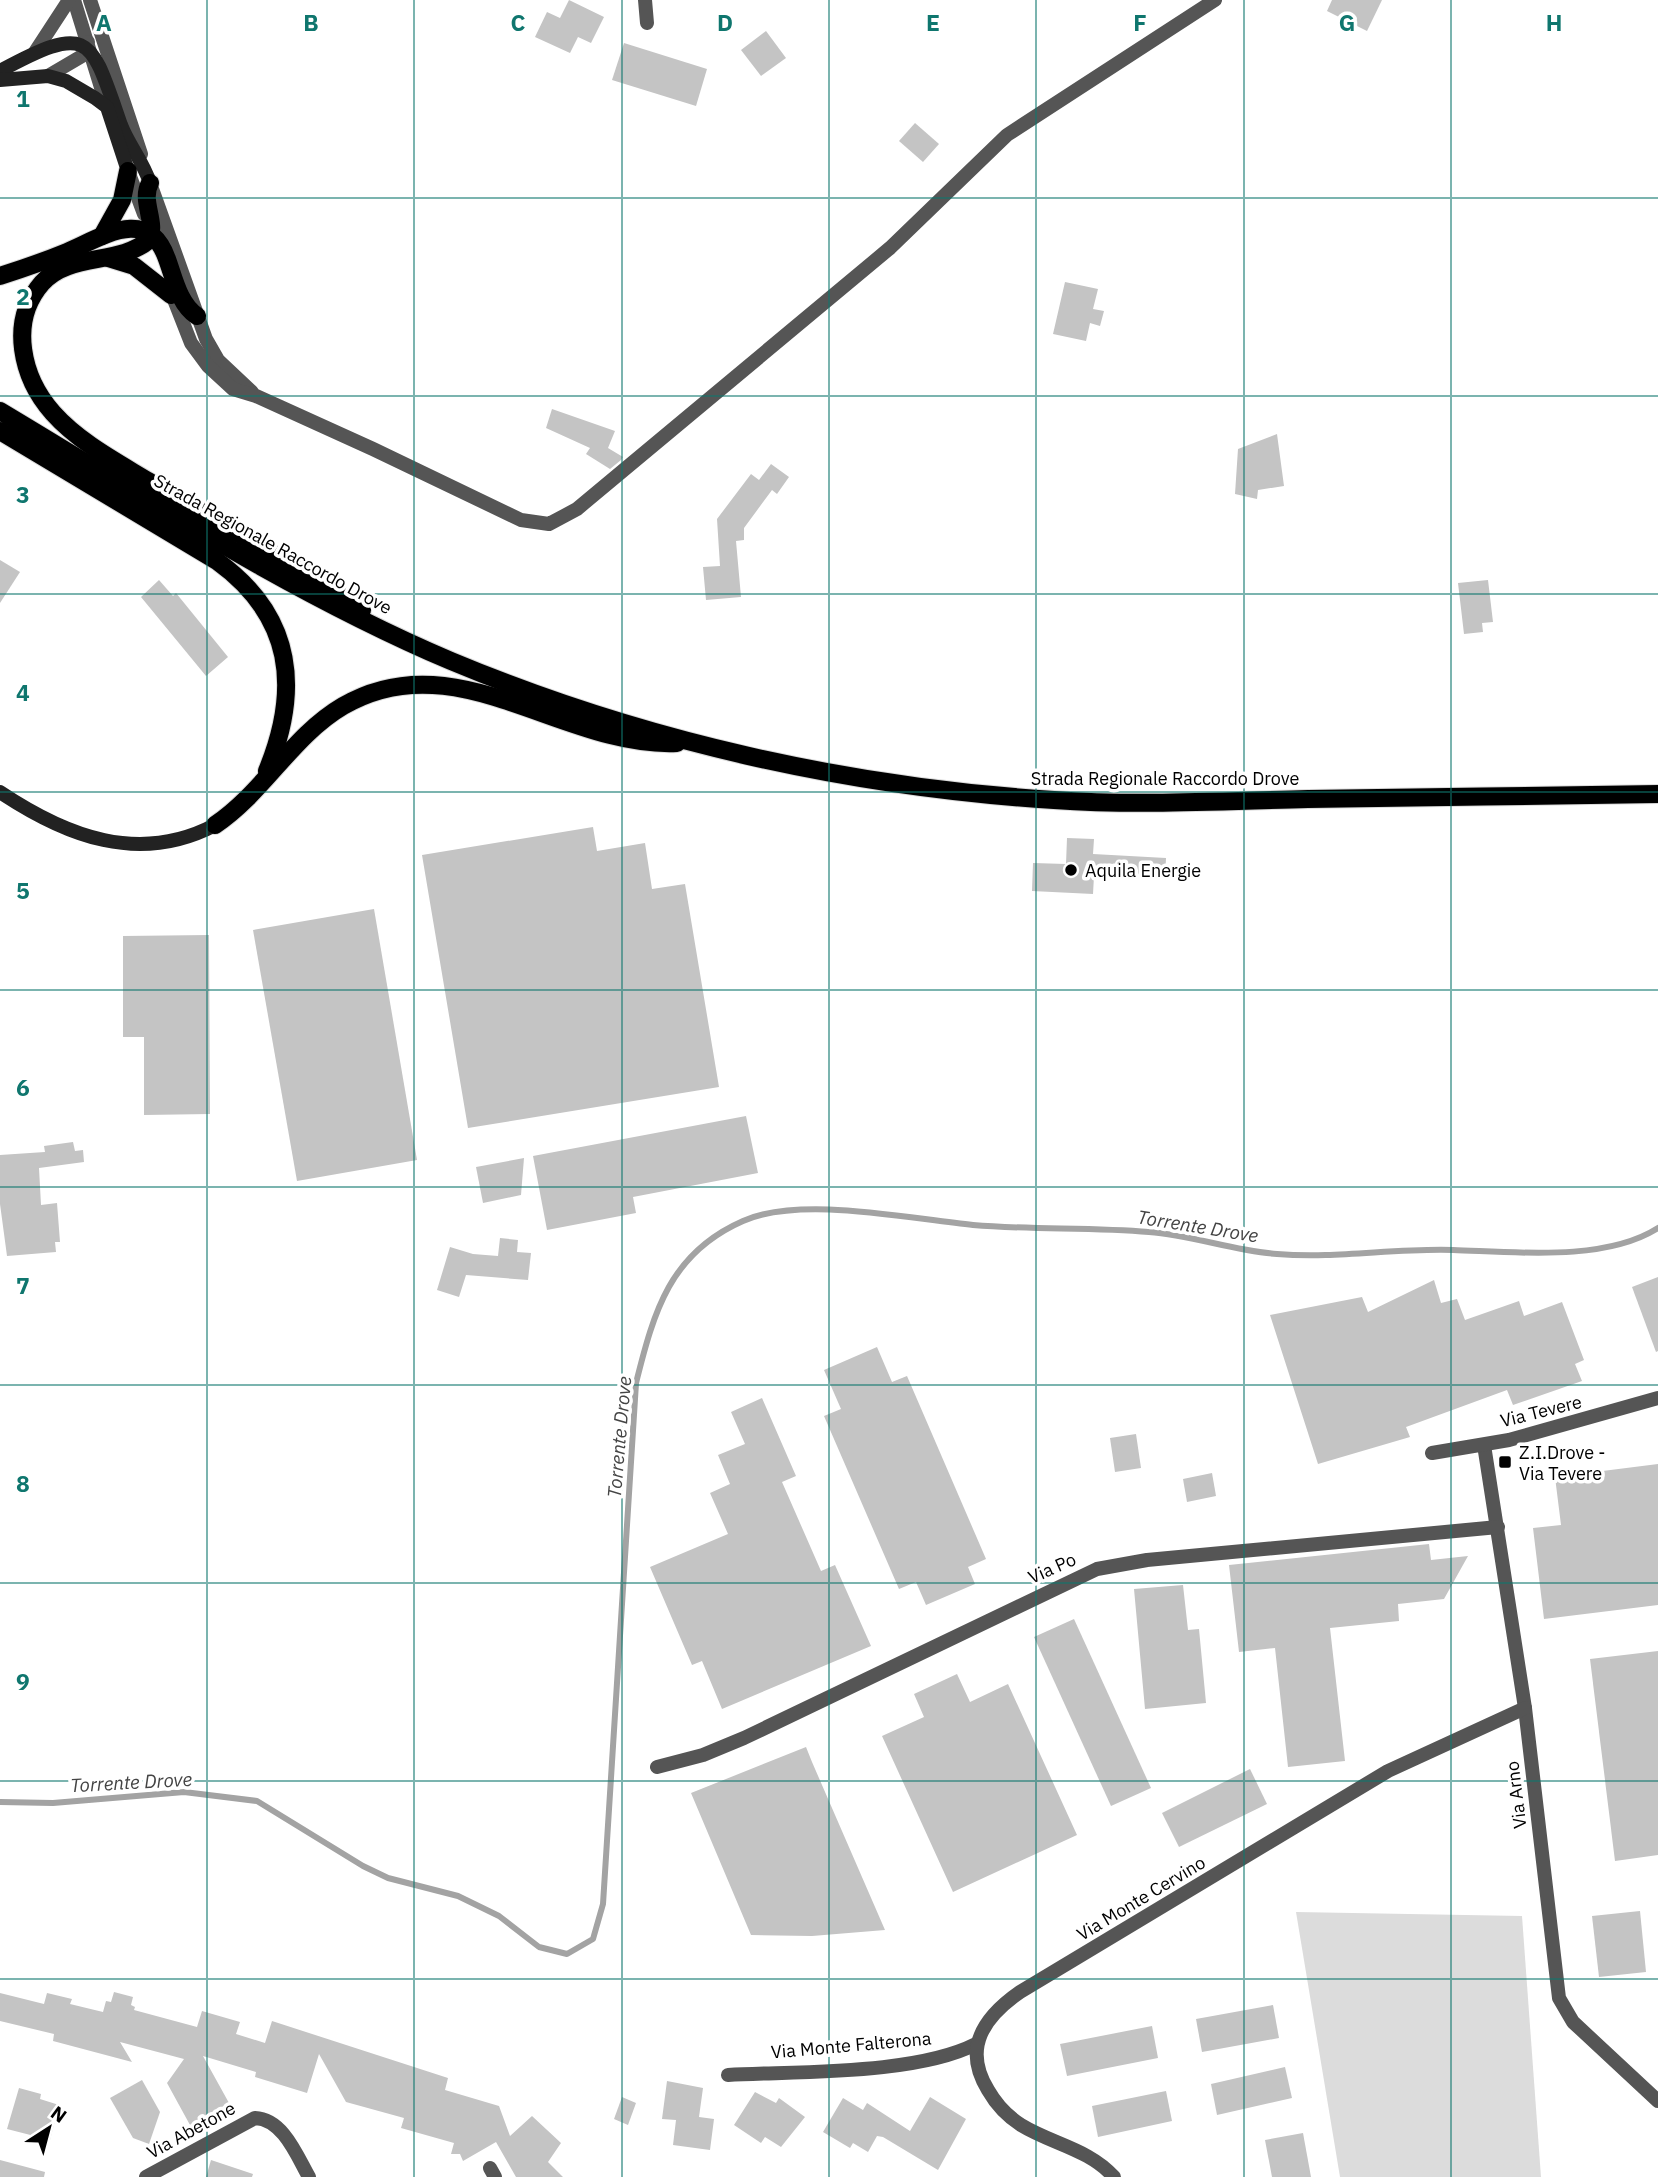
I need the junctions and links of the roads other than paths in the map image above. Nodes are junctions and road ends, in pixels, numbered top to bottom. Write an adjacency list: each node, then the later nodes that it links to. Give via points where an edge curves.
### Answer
1 (71, 0): 6 (street); 7 (street)
2 (645, 0): 5 (street)
3 (1214, 0): 20 (street, via 1007,135 890,247 778,344 577,509 549,524 521,520)
4 (91, 3): 6 (street); 12 (street)
5 (647, 23)
6 (86, 47): 7 (street, via 72,43); 9 (street, via 79,58); 11 (street); 12 (street, via 99,60)
7 (35, 52): 8 (street)
8 (0, 71)
9 (48, 76): 10 (street); 11 (street, via 75,86)
10 (0, 80)
11 (107, 107): 12 (street)
12 (136, 167): 13 (street); 14 (street); 15 (main road)
13 (150, 183): 14 (main road, via 146,197); 19 (street)
14 (151, 233): 15 (main road, via 126,228); 16 (main road, via 143,244); 18 (street); 19 (main road, via 164,248 186,306)
15 (102, 236): 17 (main road)
16 (108, 258): 18 (main road, via 134,266); 23 (main road, via 54,272 30,303 22,349 30,379 48,407 91,446 327,585)
17 (0, 276)
18 (171, 295): 20 (street, via 187,337 208,366 233,389)
19 (197, 316): 20 (street, via 219,360)
20 (256, 396)
21 (0, 411): 23 (main road, Strada Regionale Raccordo Drove, via 256,563)
22 (0, 431): 25 (main road, via 217,561 261,604 283,652 288,690 282,731)
23 (386, 631): 24 (main road, Strada Regionale Raccordo Drove, via 545,696)
24 (694, 743): 25 (main road, via 630,741 474,690 417,684 376,691 342,706); 27 (main road, Strada Regionale Raccordo Drove, via 857,777 1059,801)
25 (265, 777): 28 (main road, via 240,806)
26 (0, 792): 28 (street, via 52,824 105,842 164,843)
27 (1658, 794)
28 (215, 825)
29 (1658, 1398): 30 (street, Via Tevere)
30 (1484, 1445): 31 (street, Via Tevere); 32 (street, Via Arno)
31 (1432, 1453)
32 (1498, 1527): 33 (street, Via Arno); 34 (street, Via Po, via 1147,1560 1097,1569 736,1742)
33 (1525, 1708): 35 (street, Via Monte Cervino, via 1410,1759 1020,1992 986,2021); 37 (street, Via Arno, via 1561,2005 1578,2028)
34 (657, 1768)
35 (976, 2044): 36 (street, Via Monte Falterona, via 913,2063); 40 (street, via 981,2077 1005,2112 1032,2131 1091,2157)
36 (727, 2075)
37 (1658, 2101)
38 (146, 2177): 39 (street, Via Abetone, via 255,2118 268,2120 278,2129)
39 (309, 2177)
40 (1114, 2177)

